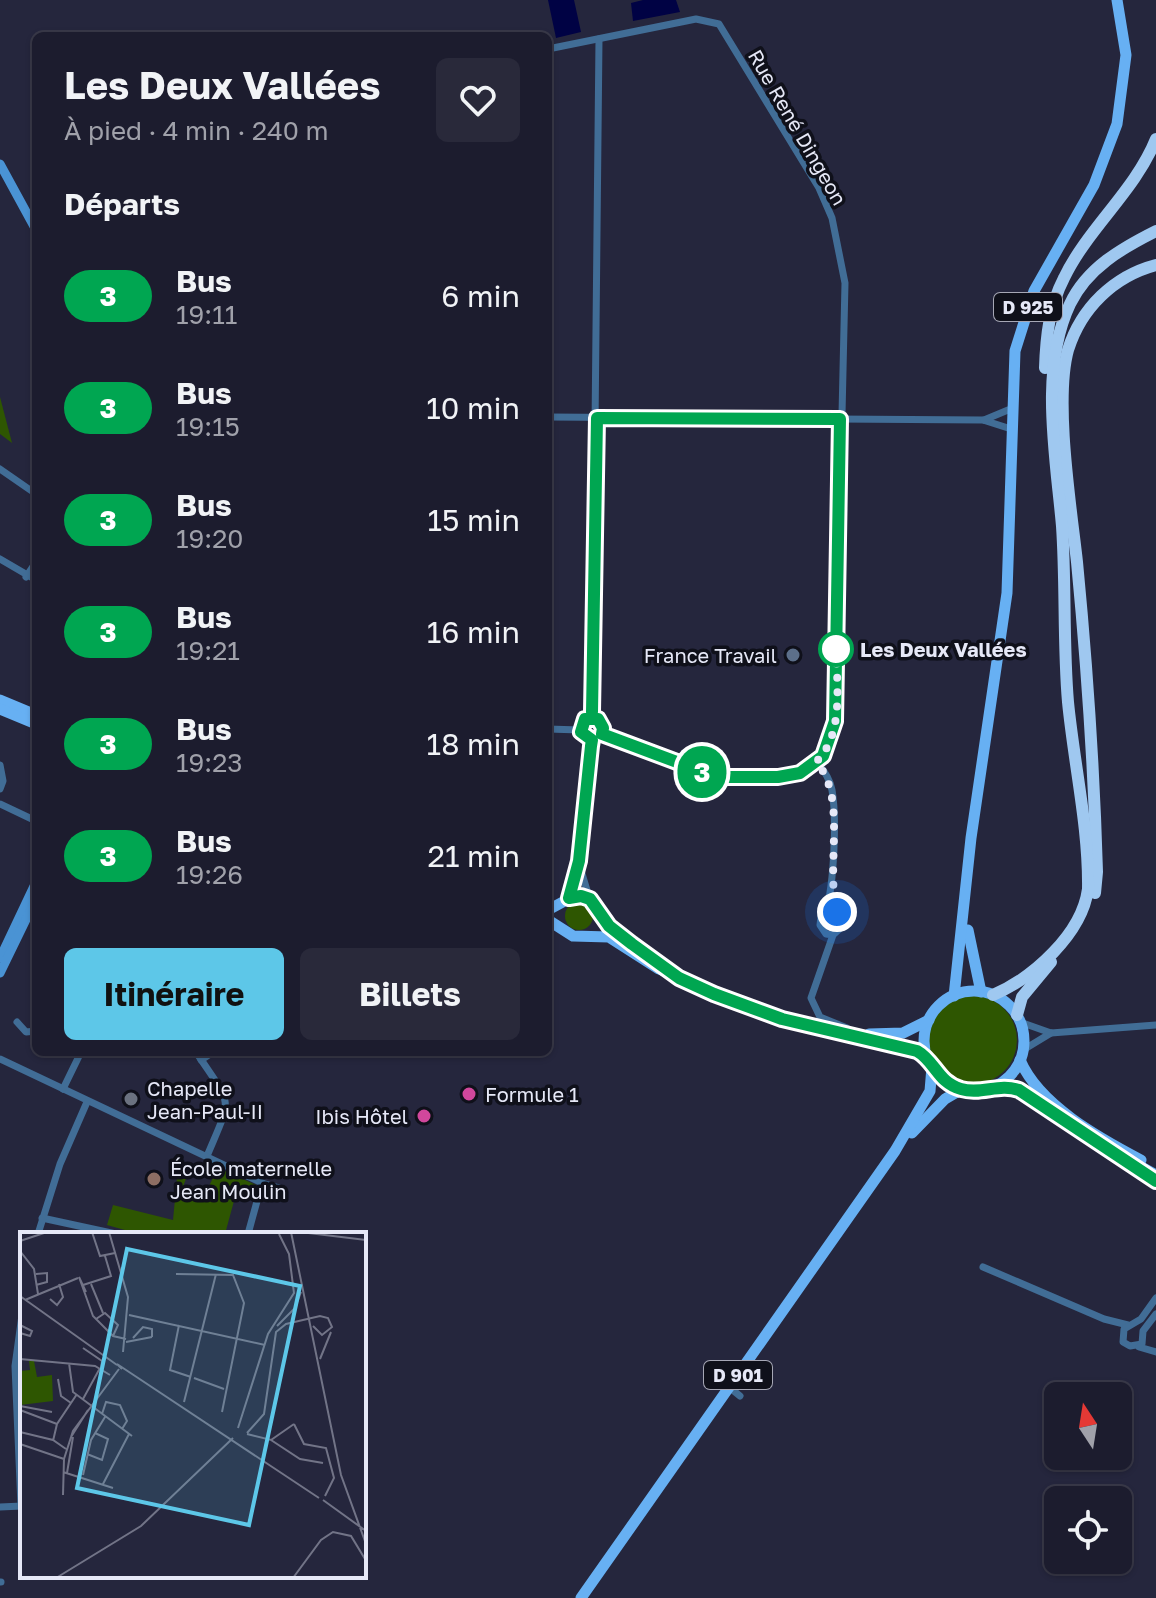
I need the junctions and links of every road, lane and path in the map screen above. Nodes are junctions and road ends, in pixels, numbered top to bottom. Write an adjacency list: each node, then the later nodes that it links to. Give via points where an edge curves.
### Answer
1 (1117, 0): 6 (main road, D 925, via 1126,55 1123,99)
2 (599, 39): 3 (street, Rue René Dingeon); 13 (street); 14 (street, Rue René Dingeon, via 696,19 719,24 832,218 845,283)
3 (552, 48)
4 (1156, 139): 17 (highway, via 1131,183 1073,261 1054,303 1045,371)
5 (0, 164): 7 (street)
6 (1097, 171): 11 (main road, D 925, via 1027,289 1009,355); 19 (main road, D 925, via 1026,310 1015,351)
7 (32, 220)
8 (1156, 231): 17 (highway, via 1102,264 1071,302 1053,364)
9 (1156, 238): 18 (highway, via 1099,275 1065,327 1058,387)
10 (1156, 265): 18 (highway, via 1100,295 1075,333 1064,385)
11 (1008, 410): 15 (street); 16 (main road, D 925)
12 (552, 417): 13 (street)
13 (597, 418): 14 (street); 29 (street)
14 (840, 419): 15 (street); 35 (street, Rue René Dingeon, via 835,721 832,739)
15 (983, 420): 16 (street)
16 (1008, 428): 19 (main road, D 925)
17 (1055, 445): 58 (highway, via 1068,703 1088,889 1079,920 1052,952)
18 (1067, 457): 60 (highway, via 1093,747 1097,872 1088,913 1026,992)
19 (1012, 458): 41 (main road, D 925, via 1007,593)
20 (0, 469): 21 (street)
21 (32, 491)
22 (0, 559): 24 (street)
23 (32, 568): 24 (street)
24 (26, 577): 25 (street)
25 (32, 579)
26 (0, 700): 28 (main road)
27 (0, 709): 30 (main road)
28 (32, 713)
29 (592, 717): 32 (street); 33 (street, via 603,724)
30 (32, 722)
31 (552, 729): 32 (street)
32 (580, 730): 34 (street)
33 (602, 734): 34 (street); 35 (street, via 717,777 790,776)
34 (592, 740): 40 (street)
35 (816, 762): 43 (street, via 832,789)
36 (0, 765): 37 (street)
37 (0, 789)
38 (0, 804): 39 (street)
39 (32, 819)
40 (579, 861): 44 (street); 45 (street)
41 (966, 889): 58 (main road, D 925, via 971,952); 59 (main road, D 925)
42 (32, 890): 55 (street)
43 (832, 892): 49 (street); 50 (street)
44 (590, 899): 45 (main road); 48 (main road)
45 (566, 901): 47 (main road); 52 (main road, via 559,917)
46 (32, 907): 56 (street)
47 (552, 908)
48 (600, 911): 53 (main road, via 599,924); 57 (main road, via 609,926)
49 (826, 912): 50 (street); 54 (street, via 820,925)
50 (837, 912): 54 (street, via 844,925)
51 (552, 922): 52 (main road)
52 (563, 929): 53 (main road, via 576,937)
53 (588, 935): 57 (main road, via 609,937)
54 (833, 935): 67 (street, via 812,1003 824,1020)
55 (0, 958)
56 (0, 973)
57 (679, 978): 66 (main road, via 782,1019)
58 (987, 993): 59 (main road); 60 (main road)
59 (954, 996): 61 (main road)
60 (1018, 1019): 65 (street); 68 (main road)
61 (929, 1020): 67 (main road, via 903,1033); 74 (main road, via 924,1041)
62 (17, 1022): 64 (street)
63 (1156, 1025): 65 (street)
64 (32, 1031)
65 (1051, 1033): 68 (street)
66 (849, 1034): 67 (main road); 74 (main road)
67 (864, 1034)
68 (1022, 1055): 75 (main road); 81 (main road, via 1034,1084 1054,1103)
69 (79, 1056): 76 (street)
70 (198, 1056): 73 (street)
71 (207, 1056): 73 (street)
72 (0, 1059): 76 (street)
73 (201, 1060): 80 (street, via 228,1100)
74 (929, 1062): 77 (main road, via 946,1082); 79 (main road, D 901, via 930,1091)
75 (997, 1086): 77 (main road); 82 (main road, via 1026,1093)
76 (63, 1089): 78 (street)
77 (962, 1089): 79 (main road, D 901, via 945,1099)
78 (87, 1102): 80 (street); 85 (street)
79 (895, 1151): 100 (main road, D 901)
80 (207, 1156): 83 (street)
81 (1156, 1167)
82 (1156, 1178)
83 (262, 1183): 84 (street); 88 (street)
84 (283, 1189)
85 (42, 1218): 86 (street); 87 (street)
86 (38, 1232)
87 (107, 1232)
88 (249, 1232)
89 (983, 1267): 92 (street)
90 (1156, 1298): 93 (street)
91 (1156, 1314): 94 (street)
92 (1104, 1319): 93 (street); 95 (street)
93 (1132, 1325): 94 (street); 95 (street)
94 (1144, 1333): 97 (street); 98 (street)
95 (1121, 1338): 97 (street)
96 (20, 1341): 99 (street)
97 (1137, 1347): 98 (street)
98 (1156, 1350)
99 (18, 1367): 102 (street)
100 (729, 1387): 101 (street); 105 (main road, D 901)
101 (740, 1396)
102 (20, 1436)
103 (20, 1506): 104 (street)
104 (0, 1507)
105 (581, 1598)

